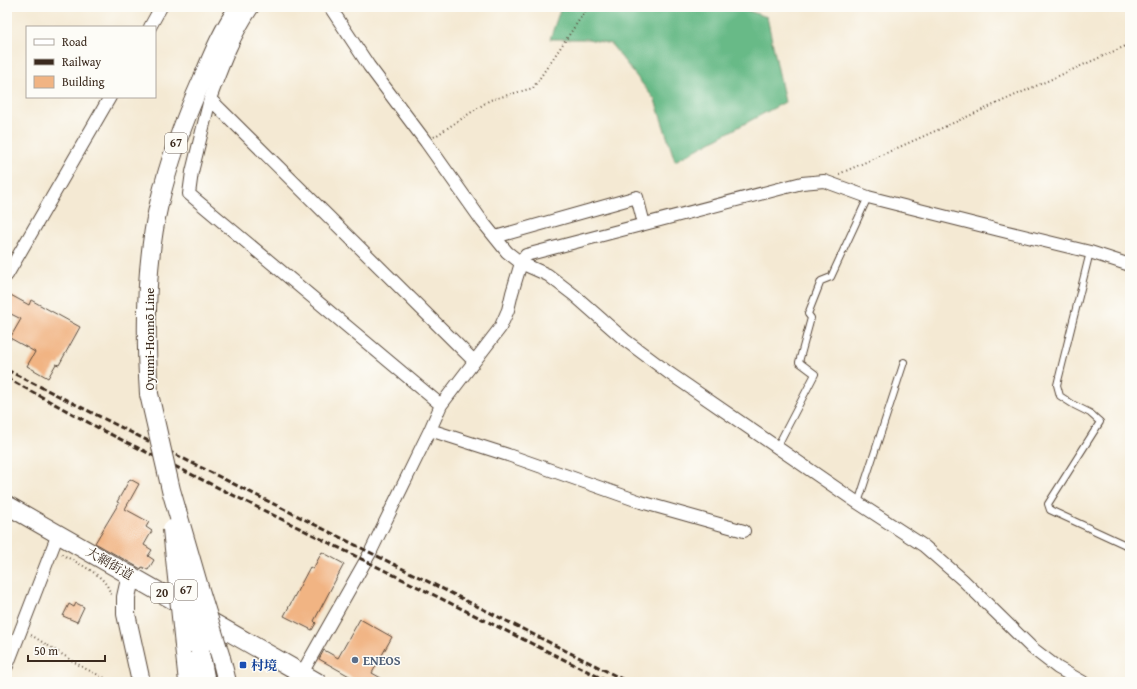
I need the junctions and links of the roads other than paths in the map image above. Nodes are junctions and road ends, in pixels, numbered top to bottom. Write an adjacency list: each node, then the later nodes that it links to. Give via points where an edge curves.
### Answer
1 (162, 7): 5 (street)
2 (239, 7): 17 (main road, Oyumi-Honnō Line / 67, via 222,35 187,114 159,204 148,290)
3 (253, 7): 7 (street, via 236,33)
4 (330, 7): 10 (street, via 369,66)
5 (151, 26)
6 (109, 98): 14 (street)
7 (210, 99): 15 (street); 18 (street, via 189,194)
8 (868, 197): 9 (street, via 824,181 802,183); 11 (street); 20 (lane, via 832,277 821,280 808,314 812,318 799,362 815,374)
9 (644, 224): 10 (street, via 637,197); 12 (street, via 526,256)
10 (495, 237): 12 (street, via 507,252)
11 (1090, 252): 13 (street); 25 (lane, via 1057,385 1060,396 1100,422 1048,504 1050,510)
12 (522, 263): 15 (street, via 500,328); 20 (street, via 548,275 625,340)
13 (1130, 265)
14 (7, 275)
15 (474, 361): 18 (street)
16 (904, 362): 21 (lane)
17 (149, 394): 27 (main road, Oyumi-Honnō Line / 67, bridge, via 158,466 172,529); 33 (main road, bridge, via 171,490)
18 (441, 405): 19 (street)
19 (430, 430): 23 (street, via 641,502); 29 (street)
20 (777, 447): 21 (street)
21 (858, 503): 34 (street, via 924,546 963,580 1032,648 1058,668)
22 (7, 505): 24 (main road, 大網街道 / 20)
23 (744, 530)
24 (55, 541): 26 (main road, 大網街道 / 20); 28 (street)
25 (1130, 547)
26 (131, 575): 29 (main road, 大網街道 / 20); 30 (main road, via 126,597 126,614)
27 (192, 649): 31 (main road); 32 (main road)
28 (7, 666)
29 (309, 678)
30 (141, 682)
31 (188, 682)
32 (206, 682)
33 (228, 682)
34 (1083, 682)

